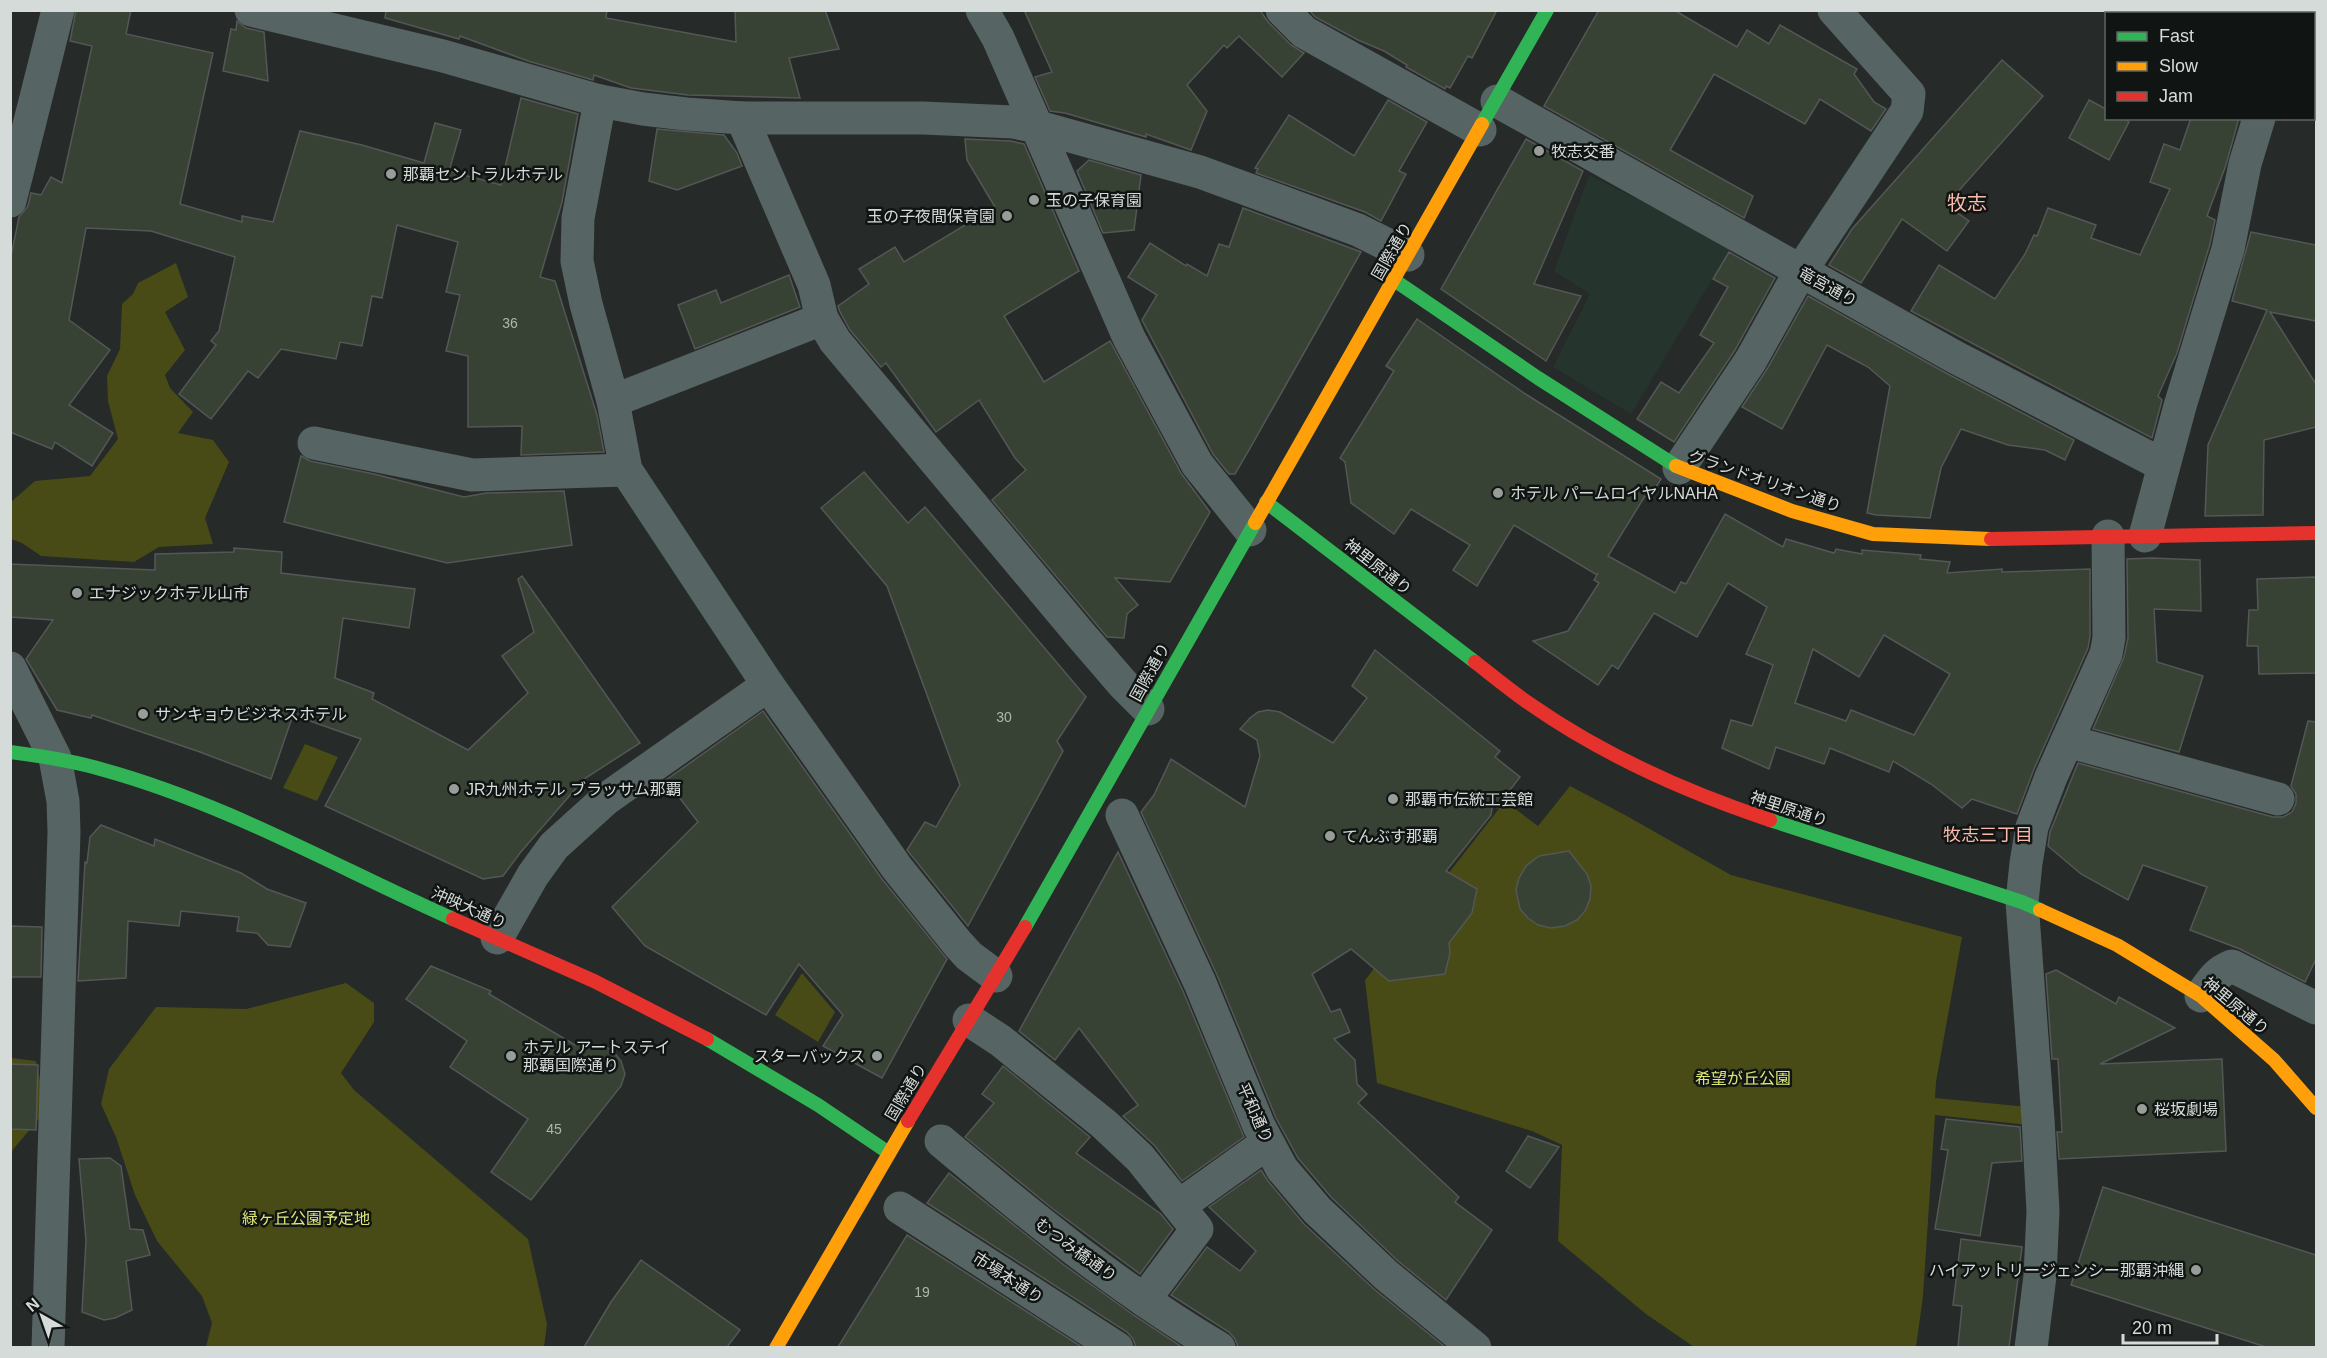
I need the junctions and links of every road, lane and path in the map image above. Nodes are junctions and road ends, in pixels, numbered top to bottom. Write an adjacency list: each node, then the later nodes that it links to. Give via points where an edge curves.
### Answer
1 (58, 10): 13 (street)
2 (251, 10): 7 (street, via 443,56)
3 (982, 10): 11 (street)
4 (1282, 10): 12 (street, via 1304,32)
5 (1547, 10): 8 (street, 国際通り)
6 (1834, 10): 15 (street, via 1909,94 1907,111)
7 (600, 101): 9 (street); 17 (street, via 578,218 577,261)
8 (1497, 101): 12 (street, 国際通り); 15 (street, 竜宮通り)
9 (742, 118): 11 (street, via 924,118 1013,122); 16 (street, via 814,285)
10 (2258, 120): 19 (street, via 2228,249)
11 (1038, 127): 14 (street, via 1200,172 1358,230); 23 (street, via 1129,338 1197,464)
12 (1480, 130): 14 (street, 国際通り)
13 (10, 201)
14 (1401, 267): 20 (street, グランドオリオン通り, via 1538,378); 22 (street, 国際通り)
15 (1800, 272): 19 (street, 竜宮通り); 20 (street, via 1751,360)
16 (822, 319): 17 (street); 29 (street, via 835,341 1079,633)
17 (613, 401): 21 (street)
18 (314, 443): 21 (street, via 472,475)
19 (2163, 465): 26 (street)
20 (1679, 468): 25 (street, グランドオリオン通り, via 1792,511 1873,534 1981,539)
21 (626, 470): 28 (street)
22 (1266, 502): 23 (street, 国際通り); 35 (street, 神里原通り, via 1530,704 1588,740 1675,785 1734,808)
23 (1250, 530): 29 (street, 国際通り)
24 (2316, 533): 26 (street, グランドオリオン通り)
25 (2108, 536): 26 (street, グランドオリオン通り); 30 (street, via 2106,654)
26 (2145, 536)
27 (10, 668): 32 (street)
28 (768, 685): 36 (street, via 606,799 554,846 532,875); 37 (street, via 897,868 969,956)
29 (1148, 709): 37 (street, 国際通り)
30 (2067, 741): 33 (street); 35 (street, via 2032,827)
31 (10, 752): 32 (street, 沖映大通り)
32 (55, 758): 36 (street, 沖映大通り, via 114,772 198,802); 48 (street, via 64,832)
33 (2278, 799)
34 (1122, 815): 43 (street, 平和通り, via 1200,983)
35 (2022, 902): 38 (street, 神里原通り, via 2117,945); 53 (street, via 2043,1211)
36 (497, 938): 44 (street, 沖映大通り, via 592,980 692,1032 843,1120)
37 (996, 976): 40 (street, 国際通り)
38 (2201, 996): 39 (street, via 2214,977 2232,966); 41 (street, 神里原通り, via 2274,1060)
39 (2316, 1008)
40 (969, 1020): 44 (street, 国際通り); 45 (street, via 1104,1124 1140,1158)
41 (2316, 1108)
42 (941, 1141): 47 (street, むつみ橋通り, via 1029,1216)
43 (1267, 1143): 45 (street); 52 (street, 平和通り, via 1282,1170 1317,1210 1386,1275)
44 (889, 1153): 49 (street, 国際通り)
45 (1175, 1201): 47 (street, via 1197,1229)
46 (900, 1208): 50 (street, 市場本通り)
47 (1144, 1300): 51 (street, むつみ橋通り)
48 (48, 1347)
49 (776, 1347)
50 (1117, 1347)
51 (1219, 1347)
52 (1475, 1347)
53 (2031, 1347)

